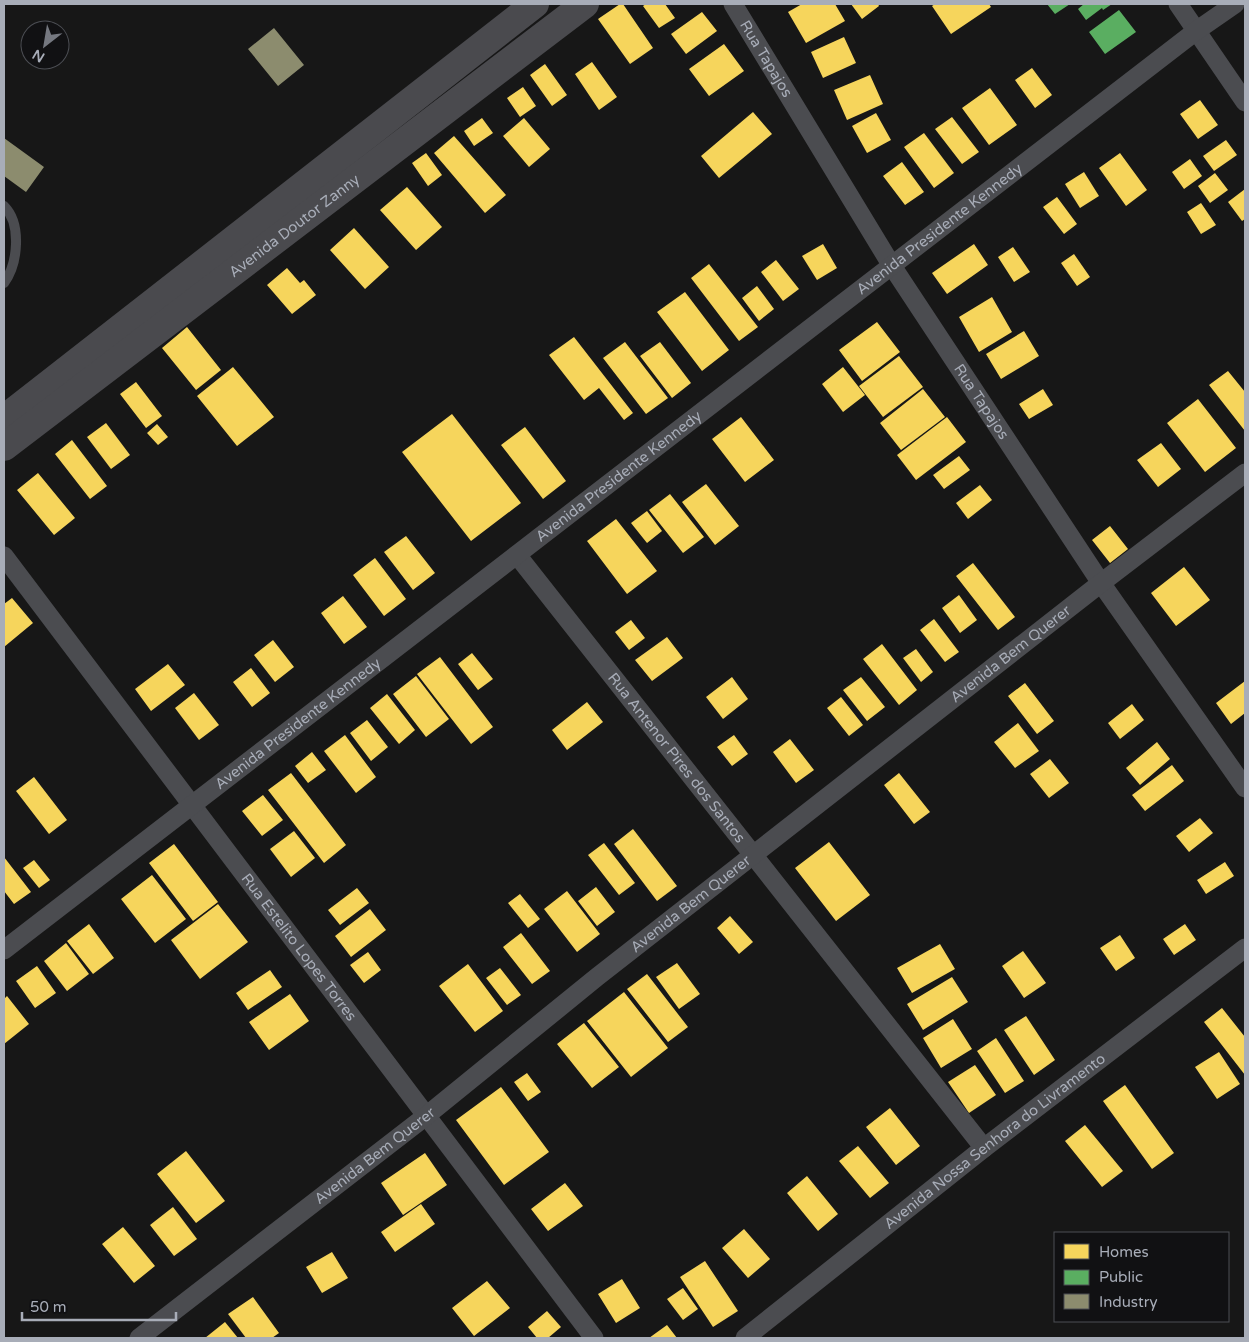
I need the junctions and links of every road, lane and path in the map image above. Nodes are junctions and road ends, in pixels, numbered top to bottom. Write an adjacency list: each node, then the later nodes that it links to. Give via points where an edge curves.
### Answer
1 (535, 4): 11 (street, Avenida Doutor Zanny)
2 (585, 4): 12 (street, Avenida Doutor Zanny)
3 (733, 4): 9 (street, Rua Tapajos)
4 (1178, 4): 6 (street)
5 (1235, 4): 6 (street, Avenida Presidente Kennedy)
6 (1196, 31): 7 (street); 9 (street, Avenida Presidente Kennedy)
7 (1245, 102)
8 (4, 206): 10 (lane, via 14,226 16,240 15,258)
9 (892, 266): 14 (street, Avenida Presidente Kennedy); 16 (street, Rua Tapajos)
10 (4, 283)
11 (4, 419)
12 (4, 447)
13 (1245, 473): 16 (street, Avenida Bem Querer)
14 (517, 555): 18 (street, Avenida Presidente Kennedy); 19 (street, Rua Antenor Pires dos Santos)
15 (4, 556): 18 (street, Rua Estelito Lopes Torres)
16 (1100, 583): 17 (street, Rua Tapajos); 19 (street, Avenida Bem Querer)
17 (1245, 788)
18 (192, 806): 21 (street, Avenida Presidente Kennedy); 22 (street, Rua Estelito Lopes Torres)
19 (753, 855): 22 (street, Avenida Bem Querer); 23 (street, Rua Antenor Pires dos Santos)
20 (1245, 948): 23 (street, Avenida Nossa Senhora do Livramento)
21 (4, 950)
22 (426, 1116): 24 (street, Avenida Bem Querer); 25 (street, Rua Estelito Lopes Torres)
23 (984, 1148): 26 (street, Avenida Nossa Senhora do Livramento)
24 (139, 1338)
25 (594, 1338)
26 (745, 1338)

